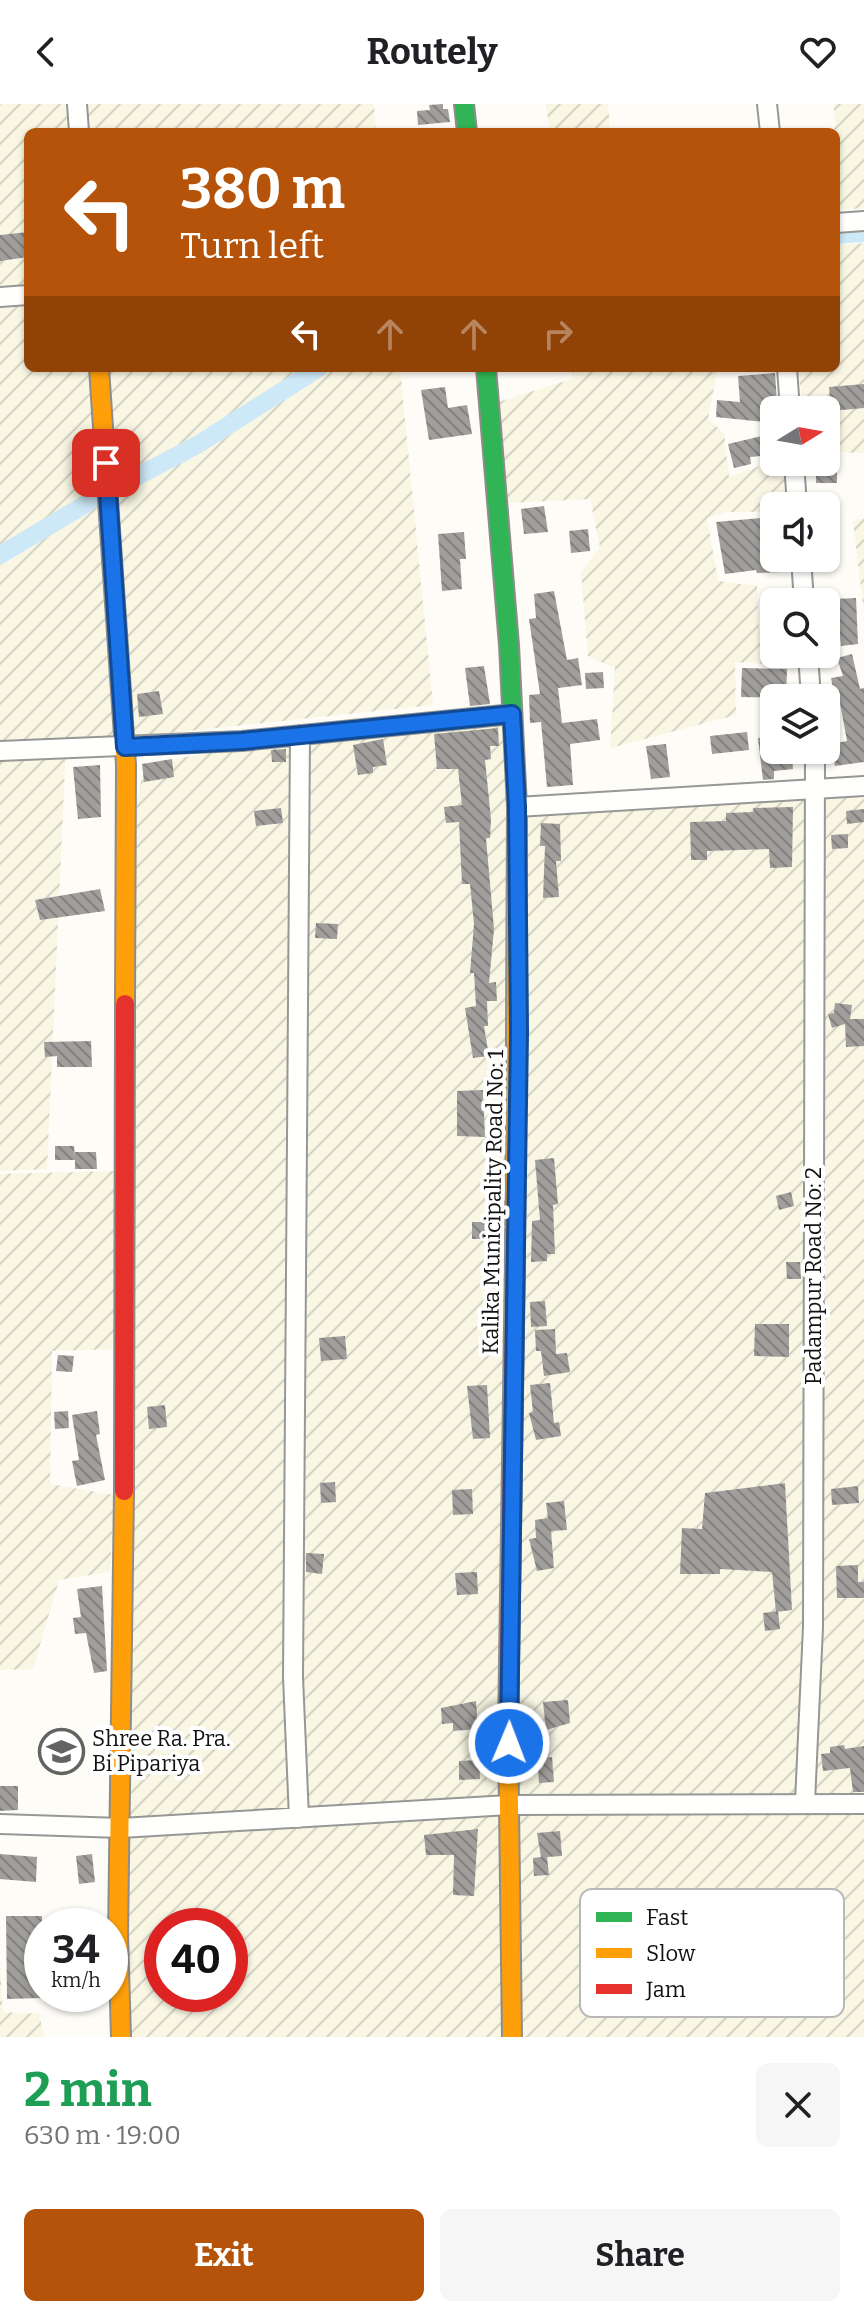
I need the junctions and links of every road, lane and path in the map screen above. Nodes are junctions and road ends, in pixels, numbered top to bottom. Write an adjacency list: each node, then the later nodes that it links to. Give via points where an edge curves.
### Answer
1 (77, 104): 4 (street)
2 (464, 104): 5 (street)
3 (767, 104): 6 (street)
4 (79, 128)
5 (467, 128)
6 (770, 128)
7 (864, 221): 8 (street)
8 (840, 223)
9 (24, 295): 10 (street)
10 (0, 297)
11 (99, 372): 17 (street)
12 (486, 372): 15 (street, Kalika Municipality Road No: 1)
13 (787, 372): 14 (street)
14 (789, 396)
15 (512, 714): 16 (street); 22 (street, Kalika Municipality Road No: 1)
16 (300, 735): 17 (street); 26 (street, via 293,1677)
17 (125, 747): 18 (street); 28 (street)
18 (0, 751)
19 (816, 764): 21 (street, Padampur Road No: 2)
20 (864, 786): 21 (street)
21 (817, 787): 22 (street); 23 (street, Padampur Road No: 2, via 813,1627)
22 (517, 807): 25 (street, Kalika Municipality Road No: 1)
23 (805, 1802): 24 (street); 25 (street)
24 (864, 1804)
25 (509, 1805): 26 (street); 30 (street, Kalika Municipality Road No: 1)
26 (299, 1818): 28 (street)
27 (0, 1824): 28 (street)
28 (121, 1828): 29 (street)
29 (121, 2037)
30 (512, 2037)

